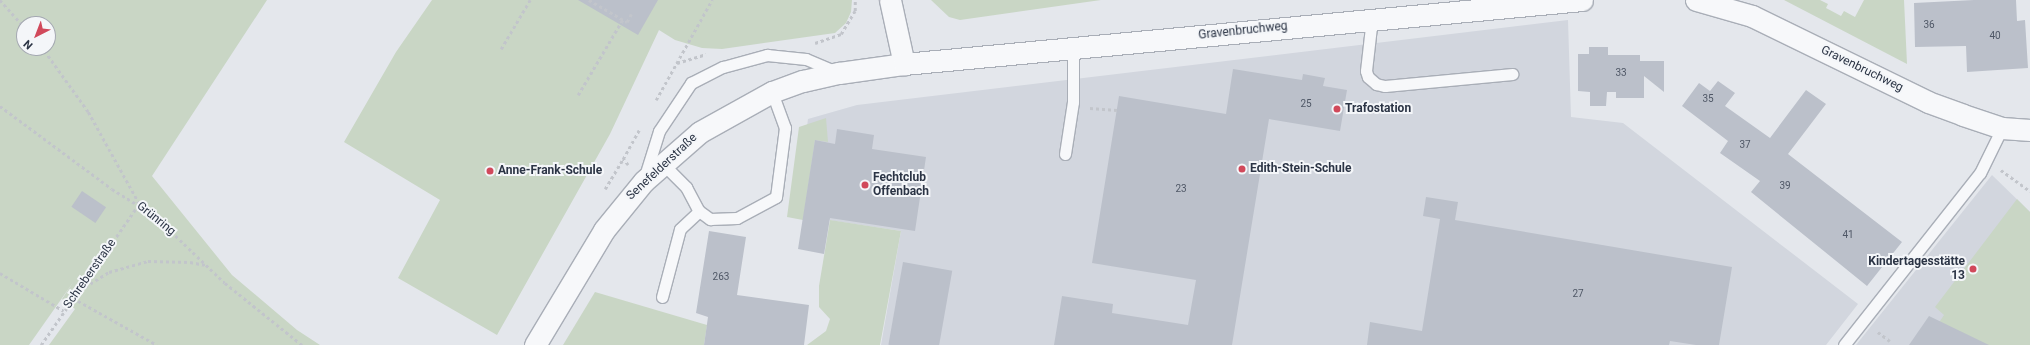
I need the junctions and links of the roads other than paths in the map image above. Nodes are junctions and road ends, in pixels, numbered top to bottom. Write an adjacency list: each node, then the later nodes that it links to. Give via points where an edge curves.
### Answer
1 (890, 0): 6 (street)
2 (1582, 0): 4 (street, Gravenbruchweg)
3 (1696, 0): 10 (street, Gravenbruchweg, via 1752,16 1928,102)
4 (1372, 18): 5 (street, Gravenbruchweg); 8 (lane, via 1366,71 1368,77 1376,84 1385,86)
5 (1073, 48): 6 (street, Gravenbruchweg); 12 (lane, via 1073,102)
6 (904, 64): 7 (street, Senefelderstraße)
7 (839, 73): 9 (street, Senefelderstraße); 14 (lane, via 806,59 767,55 723,67 691,83 659,131)
8 (1512, 74)
9 (772, 92): 13 (street, Senefelderstraße, via 700,132); 15 (lane, via 785,128 776,197 748,214 723,220 710,219)
10 (2002, 128): 11 (street, Gravenbruchweg); 18 (lane, via 1980,173)
11 (2030, 130)
12 (1065, 154)
13 (663, 164): 14 (street, Senefelderstraße); 15 (lane, via 686,187)
14 (644, 181): 17 (street, Senefelderstraße, via 604,230)
15 (699, 211): 16 (lane, via 680,229)
16 (662, 297)
17 (535, 345)
18 (1844, 345)

